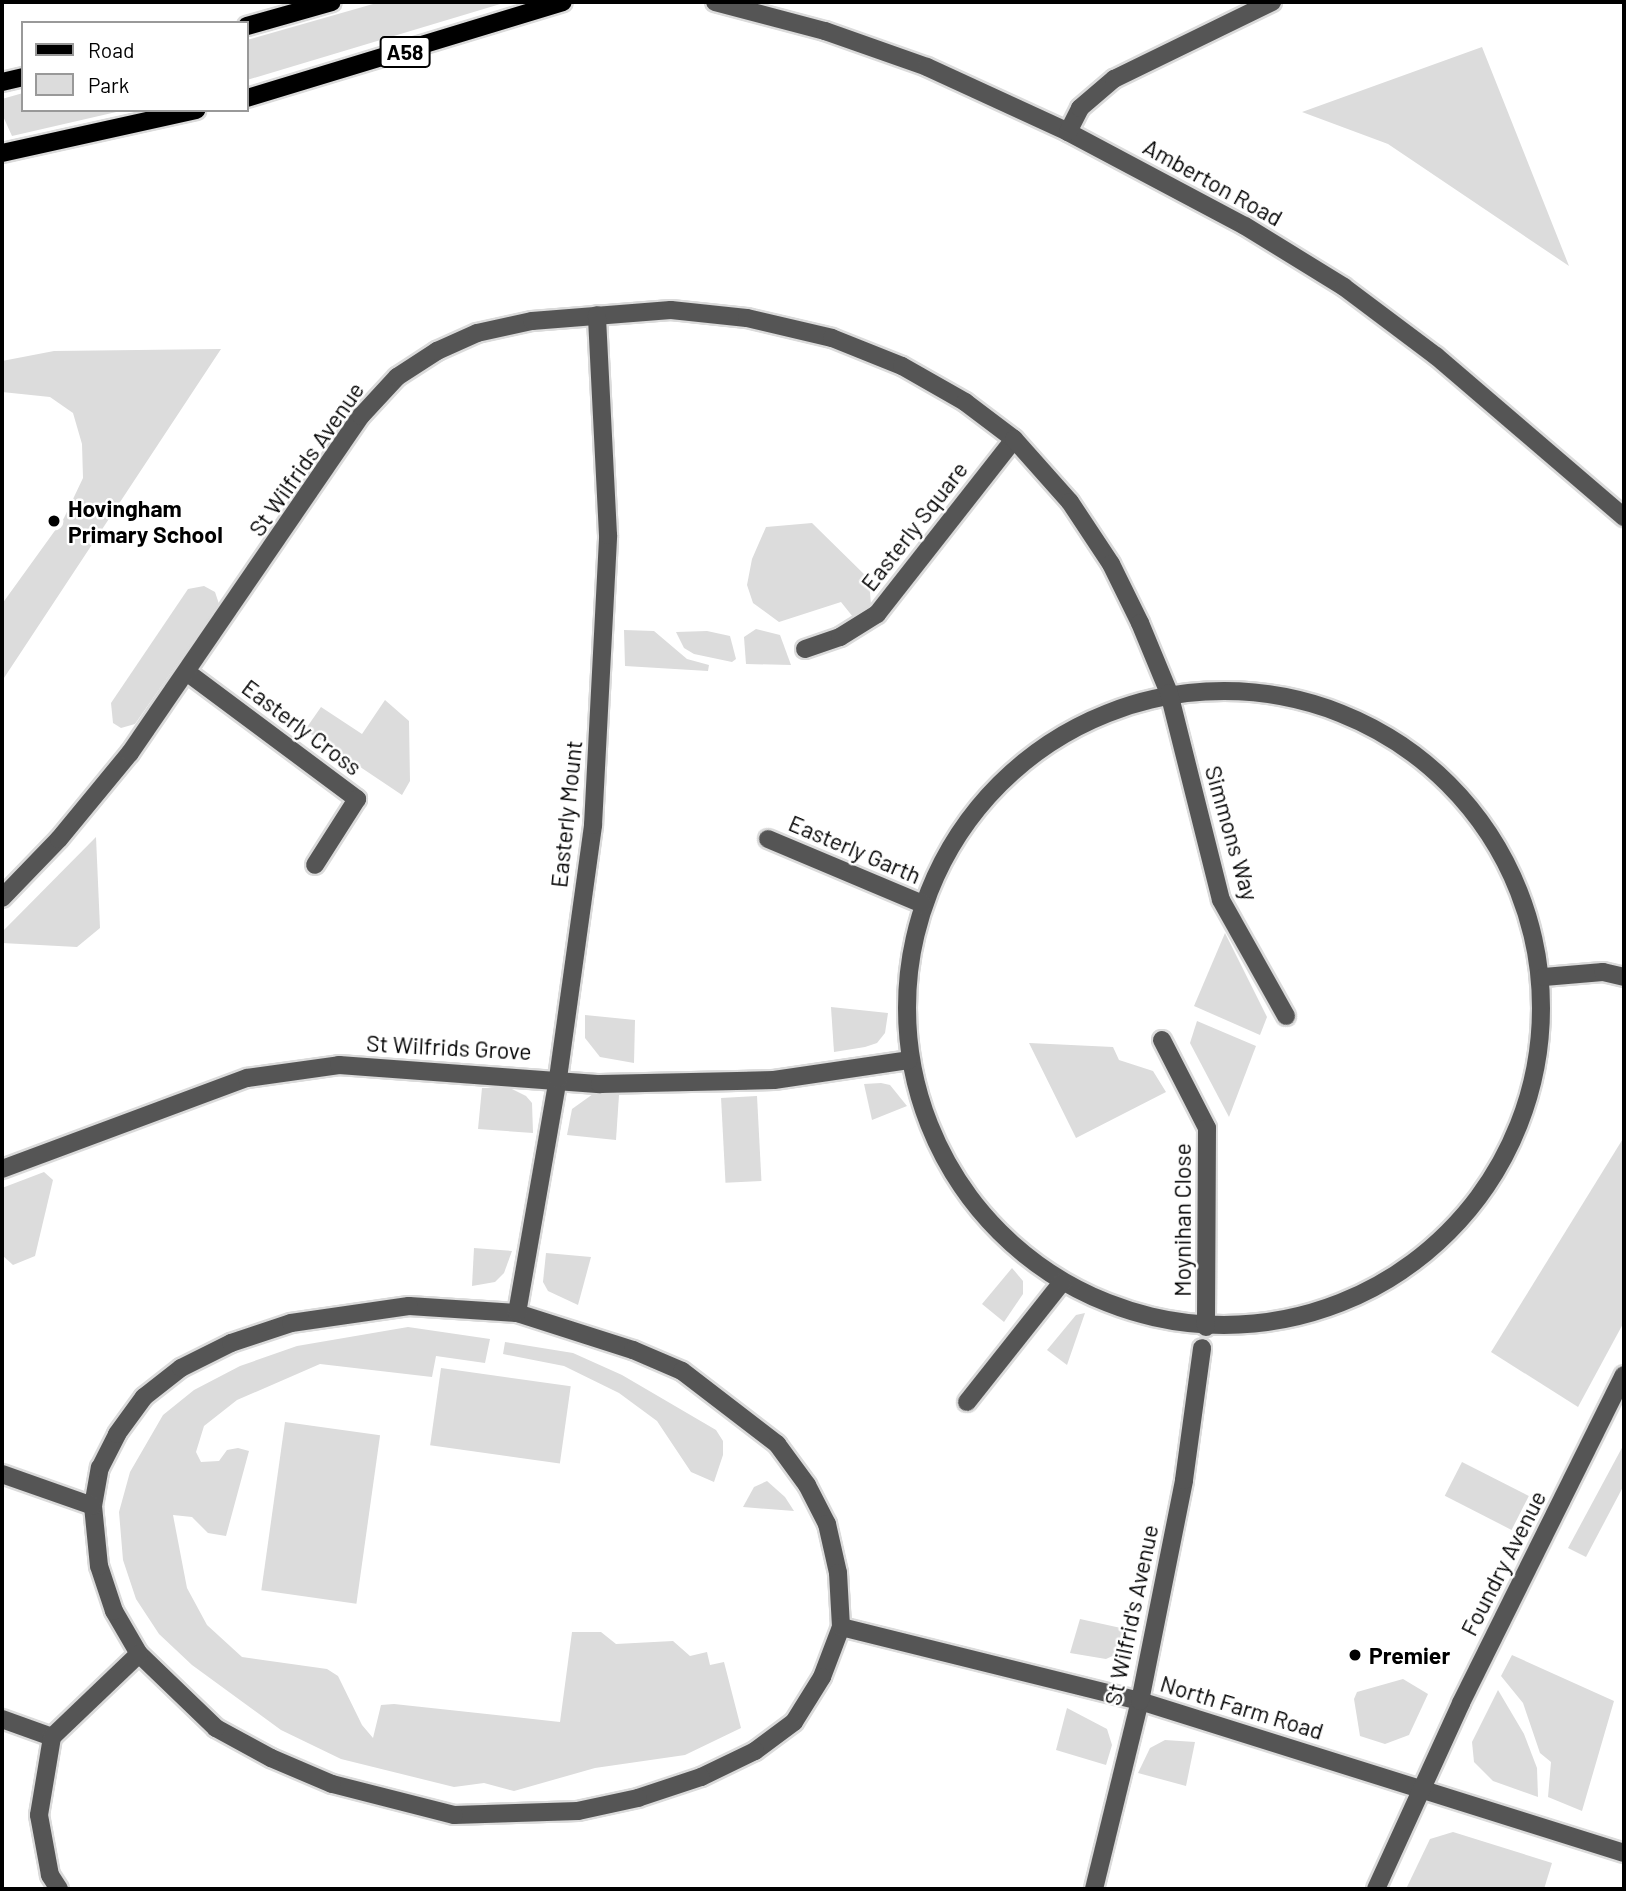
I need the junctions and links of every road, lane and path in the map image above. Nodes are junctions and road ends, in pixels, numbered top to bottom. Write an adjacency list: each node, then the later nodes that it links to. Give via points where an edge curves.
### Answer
1 (332, 2): 5 (main road)
2 (563, 2): 8 (main road, A58)
3 (715, 2): 10 (street, Amberton Road, via 825,31 927,67)
4 (1272, 2): 10 (street, via 1114,79 1080,108)
5 (248, 26)
6 (21, 77): 7 (main road)
7 (2, 82)
8 (248, 98)
9 (187, 112): 11 (main road)
10 (1068, 132): 14 (street, Amberton Road, via 1245,226 1344,287 1436,356)
11 (2, 153)
12 (597, 315): 13 (street, St Wilfrids Avenue, via 671,310 747,318 832,338 902,366 965,402); 16 (street, St Wilfrids Avenue, via 477,333 437,351 397,377 361,416); 27 (street, Easterly Mount, via 608,471 603,670 593,825)
13 (1014, 439): 15 (street, Easterly Square, via 877,614 840,637); 17 (street, St Wilfrids Avenue, via 1070,502 1111,564)
14 (1624, 517)
15 (805, 649)
16 (188, 673): 19 (street, Easterly Cross, via 357,799); 20 (street, St Wilfrids Avenue, via 60,839)
17 (1169, 693): 21 (street, via 1088,719 1017,765 960,828); 22 (street, via 1275,692 1374,725 1458,789 1517,876); 24 (street, Simmons Way, via 1221,900)
18 (768, 839): 21 (street, Easterly Garth)
19 (315, 865)
20 (2, 898)
21 (923, 904): 26 (street, via 906,981)
22 (1544, 977): 23 (street, via 1603,972); 31 (street, via 1535,1087 1524,1112 1490,1187 1414,1266 1315,1314)
23 (1624, 977)
24 (1286, 1016)
25 (1162, 1040): 31 (street, Moynihan Close, via 1206,1128)
26 (909, 1060): 27 (street, St Wilfrids Grove, via 774,1080 600,1084); 29 (street, via 928,1127 961,1188 1006,1241)
27 (558, 1078): 28 (street, St Wilfrids Grove, via 339,1065 247,1077); 30 (street, Easterly Mount)
28 (2, 1168)
29 (1062, 1282): 31 (street, via 1131,1313); 34 (street)
30 (517, 1312): 36 (street, via 410,1306 353,1311 291,1322 230,1343 181,1368 144,1397 100,1468); 37 (street, via 571,1327 682,1371 764,1431 807,1485 827,1524 838,1573)
31 (1206, 1326)
32 (1202, 1348): 39 (street, St Wilfrid's Avenue, via 1184,1480)
33 (1624, 1375): 42 (street, Foundry Avenue)
34 (967, 1402)
35 (2, 1474): 36 (street)
36 (93, 1506): 38 (street, via 99,1566 114,1611)
37 (841, 1627): 38 (street, via 822,1677 794,1721 755,1751 701,1777 638,1798 578,1811 515,1816 454,1815 394,1802 332,1784 271,1758 216,1728); 39 (street, North Farm Road)
38 (139, 1654): 41 (street)
39 (1140, 1701): 42 (street, North Farm Road); 45 (street, St Wilfrid's Avenue)
40 (2, 1719): 41 (street)
41 (51, 1737): 44 (street, via 39,1815 50,1875)
42 (1421, 1788): 43 (street, North Farm Road); 46 (street, Foundry Avenue)
43 (1624, 1853)
44 (60, 1889)
45 (1094, 1889)
46 (1376, 1889)

